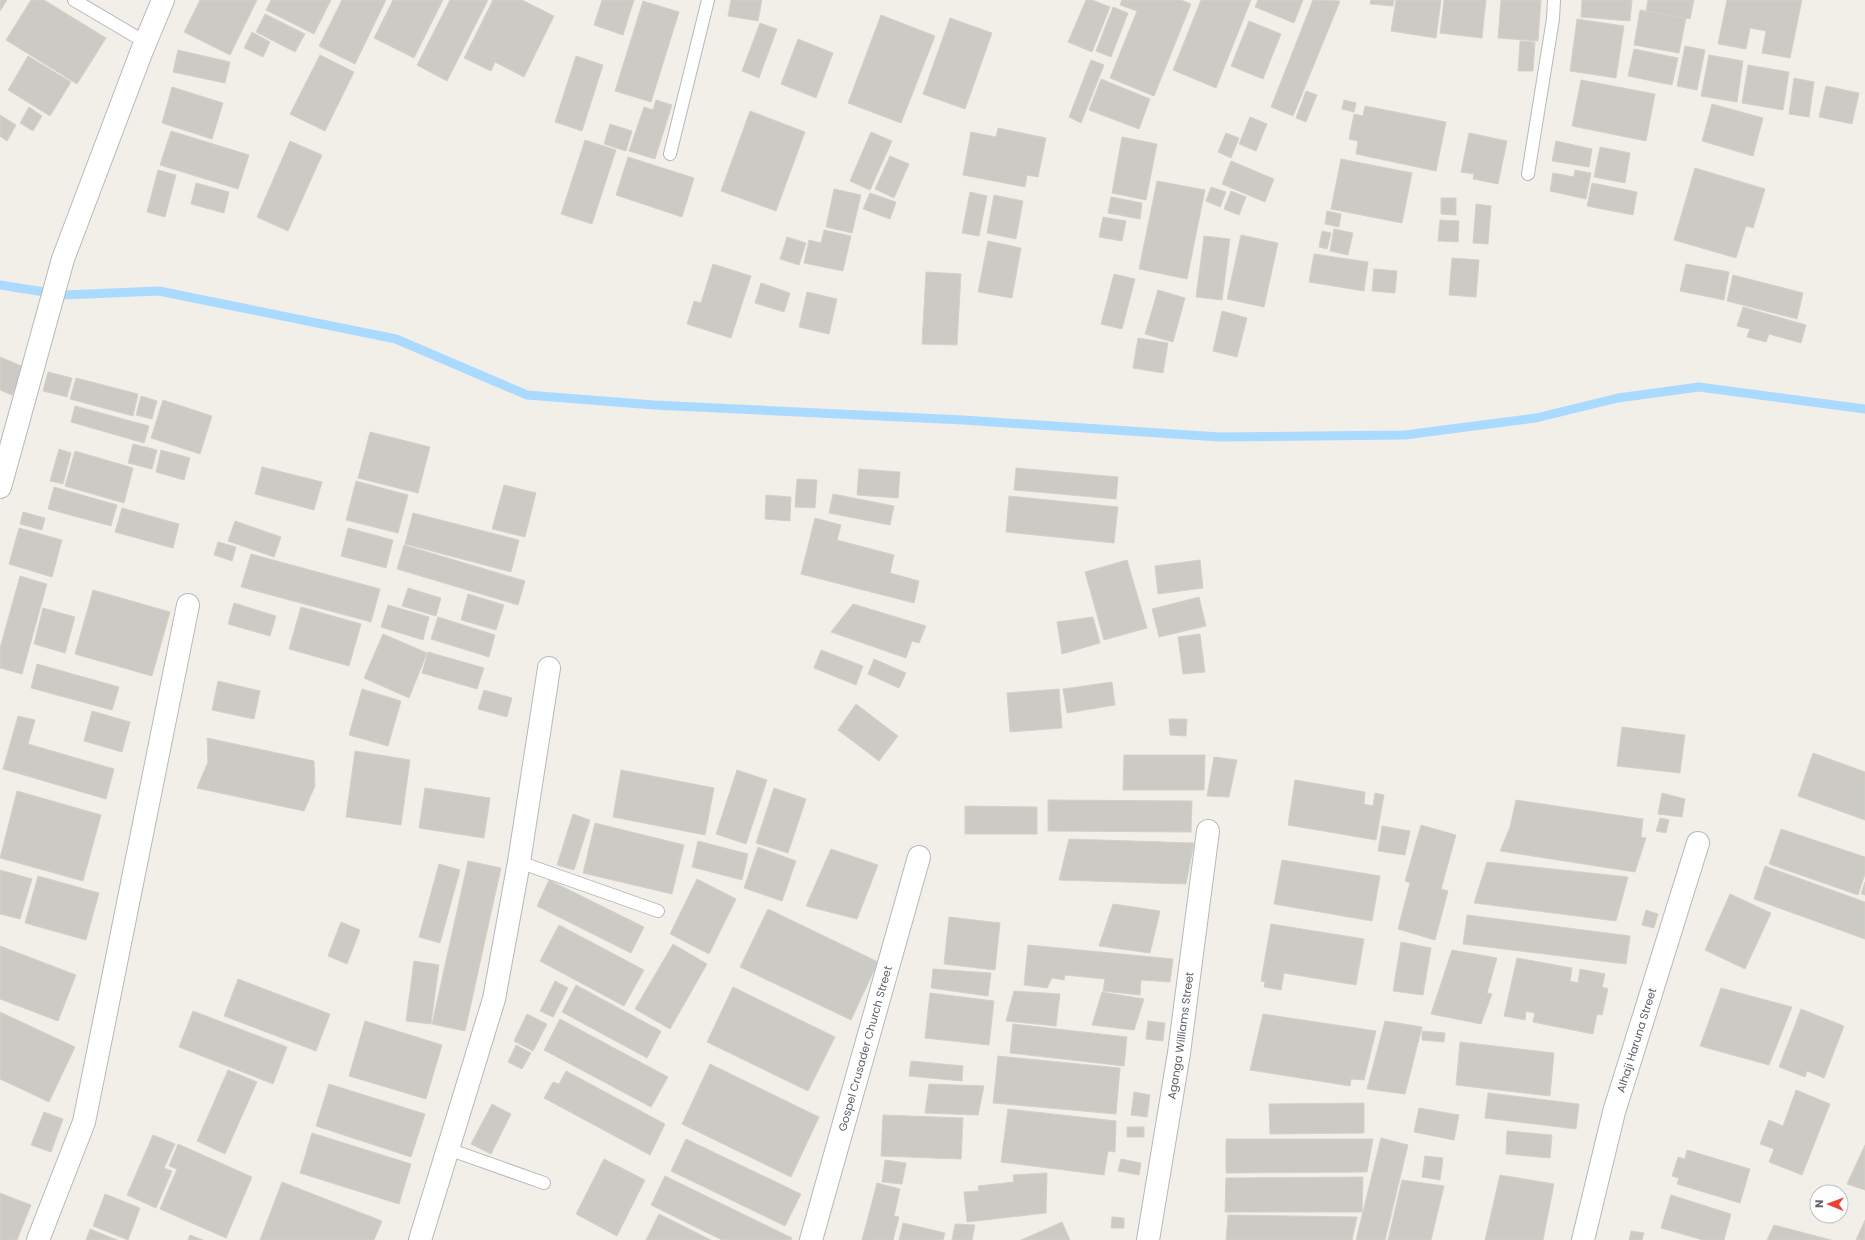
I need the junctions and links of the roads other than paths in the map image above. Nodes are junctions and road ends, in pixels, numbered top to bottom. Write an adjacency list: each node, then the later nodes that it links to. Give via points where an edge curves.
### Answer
1 (74, 0): 5 (lane)
2 (163, 0): 5 (street)
3 (708, 0): 6 (lane)
4 (1554, 0): 7 (lane)
5 (145, 42): 8 (street, via 63,260)
6 (670, 154)
7 (1528, 174)
8 (0, 486)
9 (188, 605): 18 (street, via 84,1122)
10 (549, 668): 14 (street)
11 (1208, 832): 21 (street, Aganga Williams Street, via 1179,1053)
12 (1698, 843): 22 (street, Alhaji Haruna Street, via 1614,1112)
13 (919, 857): 20 (street, Gospel Crusader Church Street)
14 (519, 862): 15 (lane); 16 (street, via 494,999)
15 (658, 911)
16 (448, 1149): 17 (lane); 19 (street)
17 (544, 1183)
18 (38, 1240)
19 (420, 1240)
20 (811, 1240)
21 (1148, 1240)
22 (1583, 1240)

